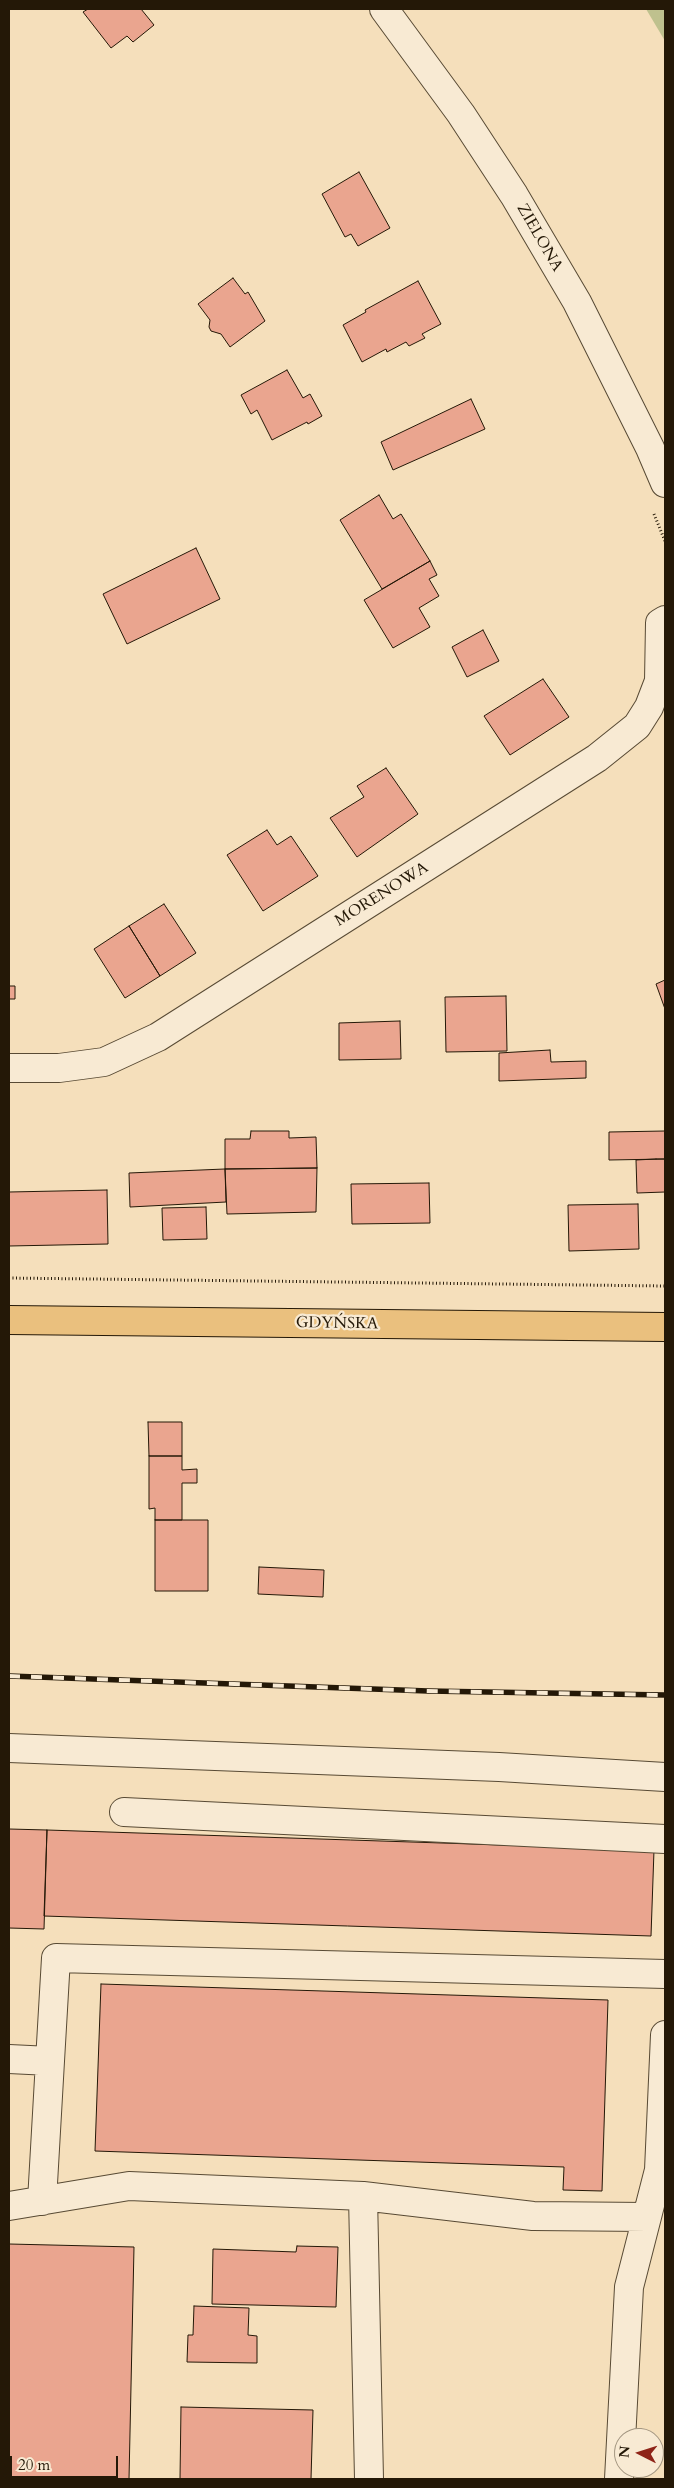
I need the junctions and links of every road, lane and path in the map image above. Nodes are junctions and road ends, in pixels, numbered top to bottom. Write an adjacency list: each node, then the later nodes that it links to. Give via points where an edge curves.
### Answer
1 (384, 9): 2 (street, ZIELONA, via 461,114 514,195 577,302)
2 (665, 484)
3 (665, 620): 4 (street, MORENOWA, via 660,623 659,681 649,707 637,726 597,758 158,1037 104,1062 59,1068)
4 (9, 1068)
5 (9, 1278): 6 (path)
6 (665, 1286)
7 (9, 1320): 8 (main road, GDYŃSKA)
8 (665, 1327)
9 (9, 1748): 10 (street, via 499,1767)
10 (665, 1777)
11 (124, 1812): 12 (street)
12 (665, 1839)
13 (665, 1974): 16 (street, via 56,1958)
14 (665, 2035): 17 (street)
15 (9, 2059): 16 (street)
16 (50, 2060): 19 (street)
17 (663, 2120): 21 (street, via 659,2170)
18 (363, 2196): 19 (street, via 129,2186); 21 (street, via 533,2216); 22 (street)
19 (42, 2201): 20 (street)
20 (9, 2206)
21 (647, 2217): 23 (street, via 629,2287)
22 (369, 2479)
23 (619, 2479)

